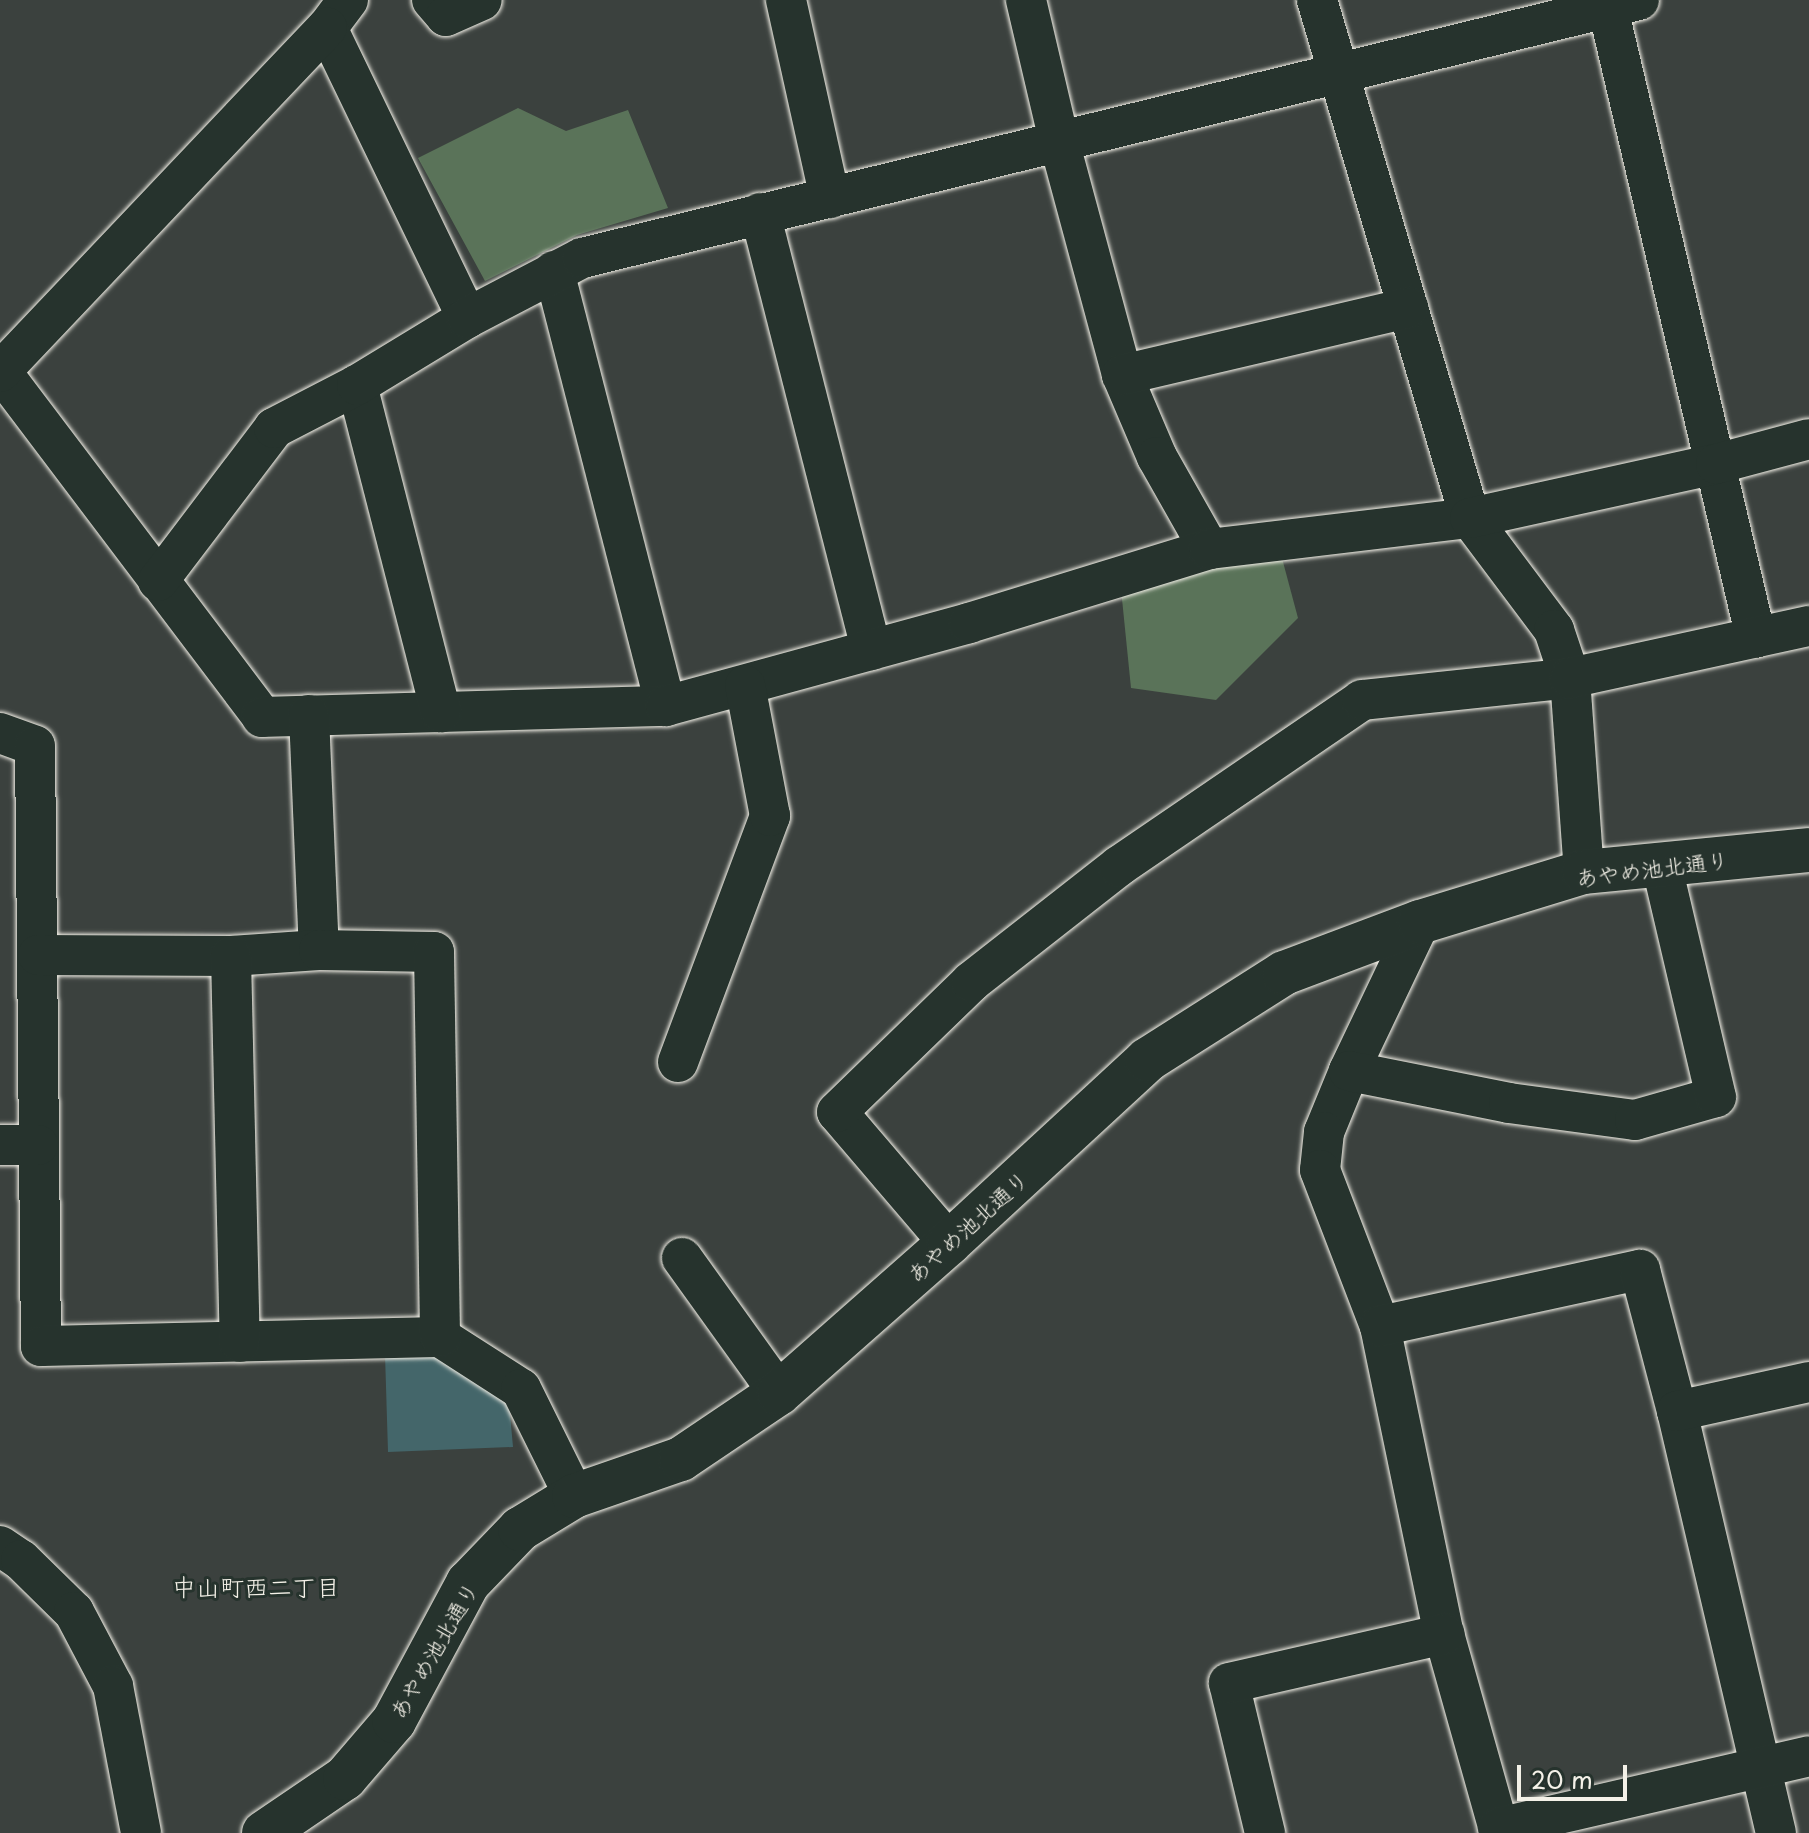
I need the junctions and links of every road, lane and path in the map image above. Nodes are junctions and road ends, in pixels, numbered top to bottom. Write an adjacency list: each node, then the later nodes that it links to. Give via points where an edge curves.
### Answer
1 (432, 0): 2 (street, via 446,16)
2 (482, 0)
3 (786, 0): 10 (street)
4 (1026, 0): 9 (street)
5 (1317, 0): 8 (street)
6 (1618, 3): 8 (street); 19 (street)
7 (337, 14): 14 (street); 15 (street)
8 (1339, 76): 9 (street); 13 (street)
9 (1059, 141): 10 (street); 16 (street)
10 (830, 198): 11 (street)
11 (760, 213): 12 (street, via 582,258); 25 (street)
12 (554, 271): 14 (street); 28 (street)
13 (1408, 308): 16 (street); 20 (street)
14 (467, 318): 17 (street)
15 (0, 371): 22 (street)
16 (1122, 375): 21 (street, via 1157,457)
17 (357, 385): 22 (street, via 274,428); 29 (street)
18 (1809, 439): 19 (street)
19 (1716, 464): 20 (street); 24 (street)
20 (1470, 518): 21 (street); 26 (street, via 1554,630)
21 (1209, 549): 25 (street)
22 (158, 581): 30 (street, via 262,717)
23 (1809, 626): 24 (street)
24 (1756, 638): 26 (street)
25 (871, 650): 27 (street)
26 (1570, 678): 34 (street); 42 (street, via 1362,700 1119,866 971,982 837,1112)
27 (745, 685): 28 (street); 39 (street, via 770,816)
28 (666, 706): 29 (street)
29 (441, 712): 30 (street)
30 (309, 715): 36 (street)
31 (0, 733): 37 (street, via 35,746)
32 (1809, 850): 33 (street, あやめ池北通り)
33 (1662, 866): 34 (street, あやめ池北通り); 40 (street, via 1716,1097 1635,1120 1509,1103)
34 (1584, 872): 35 (street, あやめ池北通り)
35 (1420, 922): 40 (street); 42 (street, あやめ池北通り, via 1284,973 1147,1060)
36 (319, 950): 38 (street); 45 (street, via 434,952)
37 (38, 955): 38 (street); 41 (street)
38 (231, 956): 46 (street)
39 (678, 1062)
40 (1349, 1071): 44 (street, via 1324,1132 1320,1170)
41 (19, 1145): 46 (street, via 41,1346)
42 (949, 1243): 48 (street, あやめ池北通り)
43 (682, 1258): 48 (street)
44 (1380, 1326): 49 (street, via 1640,1270); 52 (street)
45 (440, 1337): 46 (street); 50 (street, via 521,1389)
46 (240, 1342)
47 (1809, 1382): 49 (street)
48 (779, 1393): 50 (street, あやめ池北通り, via 681,1459)
49 (1677, 1411): 54 (street)
50 (574, 1496): 56 (street, あやめ池北通り, via 520,1529 468,1583 394,1721 345,1778)
51 (0, 1546): 57 (street, via 74,1612 113,1686)
52 (1444, 1634): 55 (street); 58 (street, via 1229,1683)
53 (1809, 1756): 54 (street)
54 (1760, 1767): 55 (street); 59 (street)
55 (1499, 1830)
56 (288, 1831)
57 (141, 1833)
58 (1265, 1833)
59 (1776, 1833)

